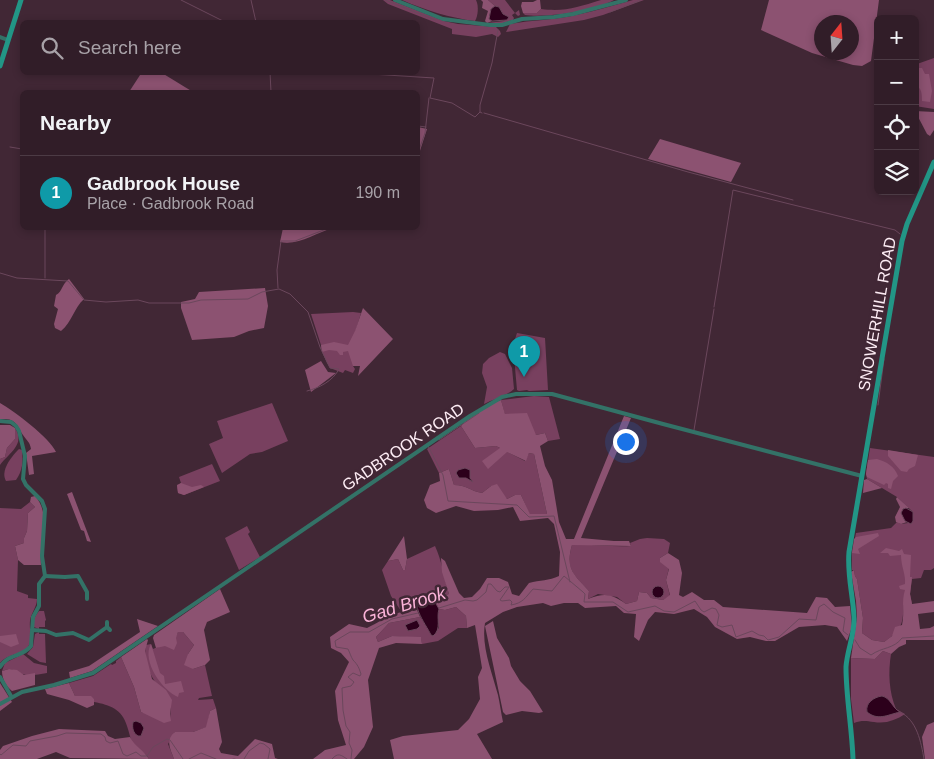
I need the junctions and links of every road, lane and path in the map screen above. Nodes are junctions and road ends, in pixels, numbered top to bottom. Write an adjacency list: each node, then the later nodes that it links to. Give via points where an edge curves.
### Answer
1 (21, 0): 5 (street)
2 (394, 0): 3 (street, via 443,19 490,25 573,14)
3 (626, 0)
4 (0, 37): 5 (street)
5 (8, 40): 6 (street)
6 (2, 53): 7 (street)
7 (0, 66)
8 (934, 162): 10 (street, SNOWERHILL ROAD, via 902,241)
9 (0, 421): 11 (street, via 11,422 19,431 25,456 23,480 42,501)
10 (862, 476): 17 (street, GADBROOK ROAD, via 565,396 516,394 502,397 484,406 92,673); 19 (street, SNOWERHILL ROAD, via 848,564 854,618 846,673)
11 (45, 576): 12 (street, via 78,576 87,592); 14 (street, via 39,584 39,606 33,617)
12 (87, 599)
13 (107, 622): 14 (street, via 108,628 89,640 73,633)
14 (32, 630): 15 (street, via 29,649 8,658)
15 (0, 668)
16 (0, 677): 17 (street)
17 (11, 696): 18 (street, GADBROOK ROAD)
18 (0, 704)
19 (853, 759)

